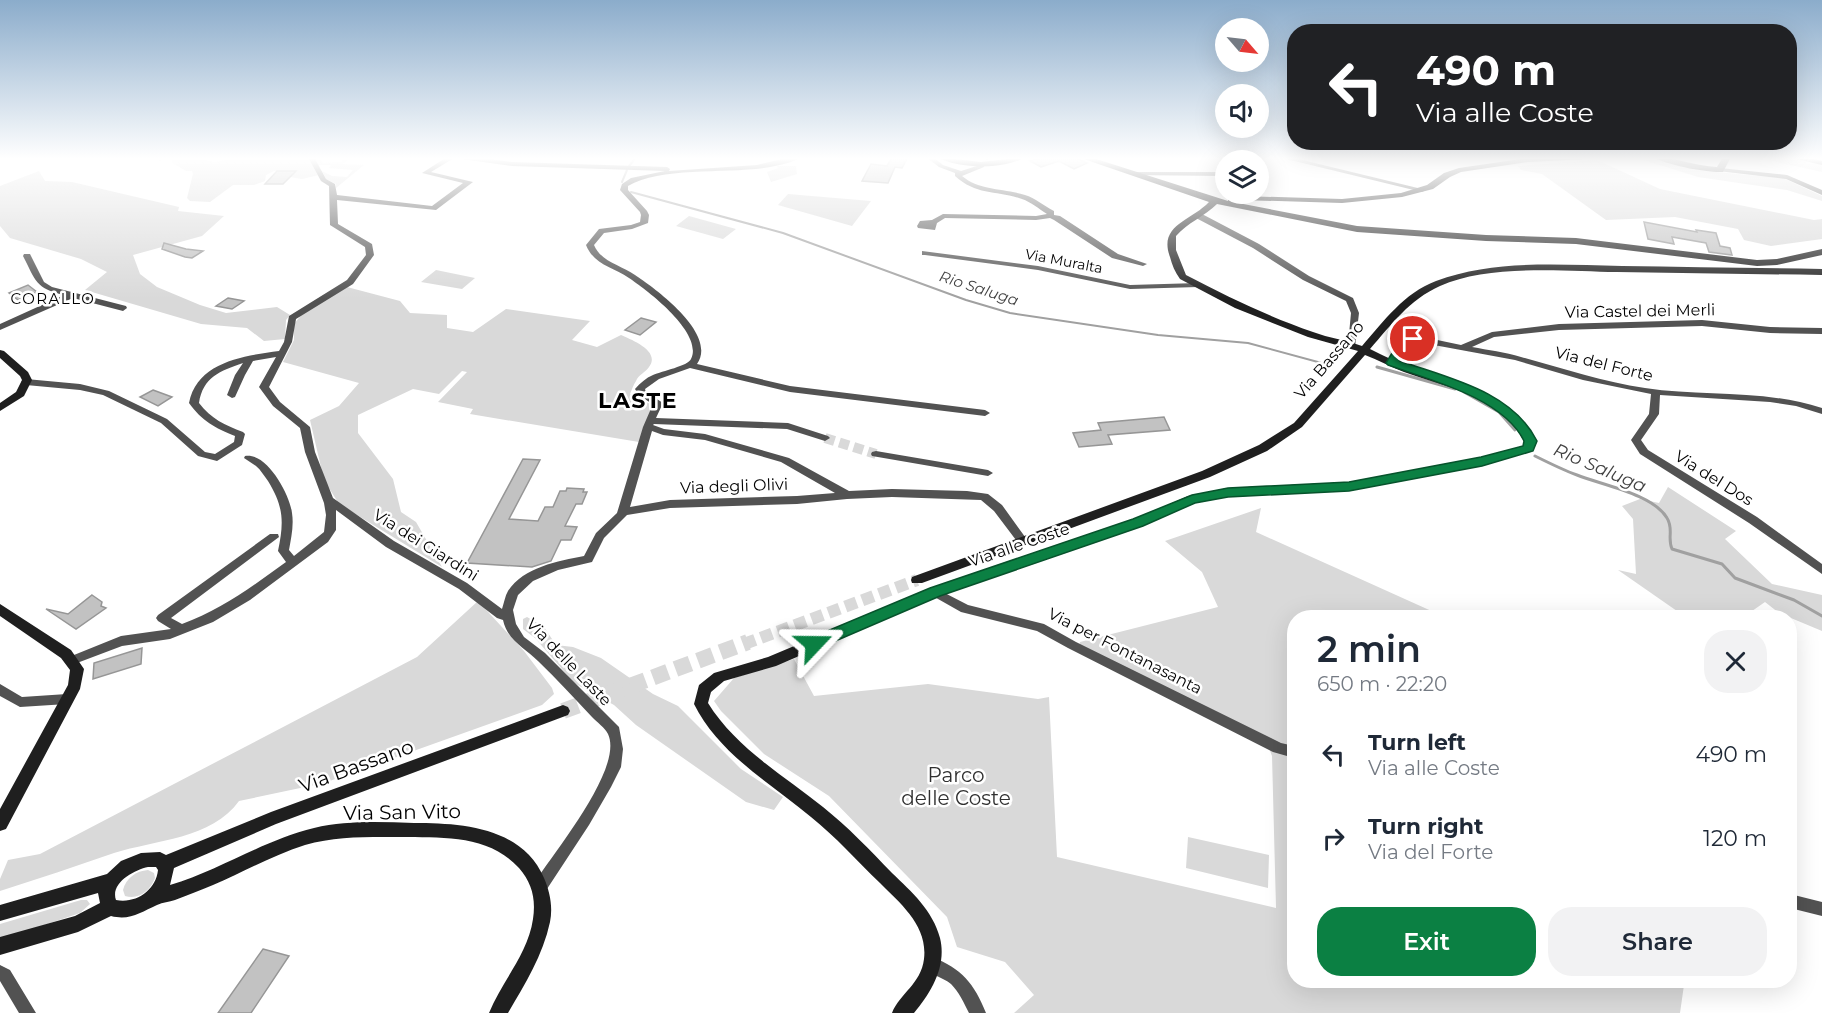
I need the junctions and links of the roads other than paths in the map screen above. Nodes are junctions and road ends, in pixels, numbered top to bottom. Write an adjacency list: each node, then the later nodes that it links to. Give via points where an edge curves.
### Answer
1 (333, 204): 29 (street, via 334,225 369,246 370,255 350,282 292,318)
2 (411, 204): 3 (street, via 433,208)
3 (438, 204)
4 (637, 204): 32 (street, via 645,215 644,223 602,231 590,245 609,266 629,275 687,325 697,353)
5 (1036, 204): 8 (street)
6 (1212, 204): 9 (street, Via Muralta)
7 (1232, 204): 13 (street, via 1388,232 1576,241 1756,263)
8 (1050, 216): 10 (street, via 943,216); 15 (street, via 1115,256)
9 (1199, 216): 19 (street, Via Muralta, via 1175,230 1170,243 1179,273); 25 (street, via 1350,300 1355,313)
10 (933, 223)
11 (1822, 252): 13 (street)
12 (926, 253): 19 (street, Via Muralta, via 1038,268 1130,287)
13 (1808, 254): 16 (street, via 1819,265)
14 (27, 256): 20 (street, via 41,283)
15 (1143, 264)
16 (1749, 270): 17 (street, Via Bassano); 18 (street); 27 (street, Via Bassano, via 1528,268 1476,273 1439,283 1414,296)
17 (1822, 272)
18 (1822, 280)
19 (1198, 285): 24 (street, Via Muralta, via 1256,314)
20 (72, 295): 21 (street); 22 (street)
21 (123, 308)
22 (0, 327)
23 (1822, 331): 26 (street, Via Castel dei Merli, via 1702,323 1559,327 1492,335)
24 (1329, 340): 25 (street, Via Muralta); 34 (street, via 1344,345 1350,354 1330,380)
25 (1352, 345): 27 (street, Via Muralta)
26 (1461, 348): 31 (street, Via del Forte, via 1413,339 1402,345); 35 (street, Via del Forte)
27 (1365, 350): 31 (street, Via alle Coste); 34 (street, Via Bassano)
28 (0, 353): 33 (street, via 24,374)
29 (283, 353): 30 (street); 46 (street, via 264,387 274,402 305,427)
30 (250, 359): 33 (street, via 205,377 194,394 194,403 210,423 240,434 239,443 217,458 202,454 164,421 106,393); 36 (street)
31 (1392, 363): 53 (street, Via alle Coste, via 1462,387 1492,402 1523,427 1530,441 1528,448 1482,462 1349,486 1228,492 1192,499 1138,523)
32 (690, 365): 39 (street, via 790,389); 40 (street, Via delle Laste, via 644,383 642,394 658,403)
33 (27, 382): 37 (street, via 20,394)
34 (1331, 390): 49 (street, Via Bassano, via 1285,434 1238,461)
35 (1656, 393): 38 (street, Via del Forte, via 1770,399); 51 (street, Via del Dos, via 1654,414 1636,440 1644,452 1753,520)
36 (232, 395)
37 (0, 408)
38 (1822, 411)
39 (986, 413)
40 (649, 424): 41 (street, via 788,426); 45 (street, Via degli Olivi, via 663,432 705,437 785,460); 47 (street, Via delle Laste)
41 (825, 438)
42 (876, 454): 44 (street)
43 (249, 458): 50 (street, via 261,463 287,504 283,551)
44 (988, 473)
45 (847, 495): 47 (street, Via degli Olivi, via 669,504); 49 (street, Via degli Olivi, via 984,497 998,508)
46 (327, 499): 50 (street, via 332,528 328,536); 55 (street, Via dei Giardini, via 390,544)
47 (623, 512): 55 (street, Via delle Laste, via 600,536 588,559 555,566 520,585 508,603)
48 (274, 537): 56 (street, via 162,618)
49 (1023, 541): 52 (street, Via Bassano)
50 (292, 563): 56 (street, via 228,608)
51 (1822, 570)
52 (917, 580)
53 (935, 592): 61 (street, Via per Fontanasanta, via 965,609 1040,627); 72 (street, Via alle Coste, via 771,662 719,677 704,689 701,704 707,716 750,760 819,813 921,913 933,949)
54 (0, 609): 57 (street)
55 (508, 617): 65 (street, Via delle Laste, via 520,640 541,656 614,731 616,744 617,756 609,782)
56 (182, 630): 57 (street, via 121,641)
57 (73, 660): 59 (street, via 77,676)
58 (0, 689): 59 (street, via 20,702)
59 (67, 699): 62 (street)
60 (563, 711): 63 (street, Via Bassano, via 250,827)
61 (1287, 750)
62 (0, 824)
63 (165, 864): 64 (street, Via Bassano, via 153,859 137,861); 66 (street, via 164,882)
64 (112, 881): 68 (street, via 106,896); 70 (street, Via Bassano)
65 (540, 888): 66 (street, Via San Vito, via 523,859 489,836 450,830 362,830 305,838 181,891); 75 (street, Via San Vito, via 543,905 536,942)
66 (151, 898): 68 (street, via 129,909)
67 (1797, 903): 69 (street)
68 (111, 907): 71 (street, via 78,924)
69 (1822, 909)
70 (0, 913)
71 (0, 946)
72 (932, 965): 76 (street, via 912,1002); 77 (street, via 960,980)
73 (0, 973): 74 (street)
74 (28, 1013)
75 (498, 1013)
76 (901, 1013)
77 (978, 1013)

